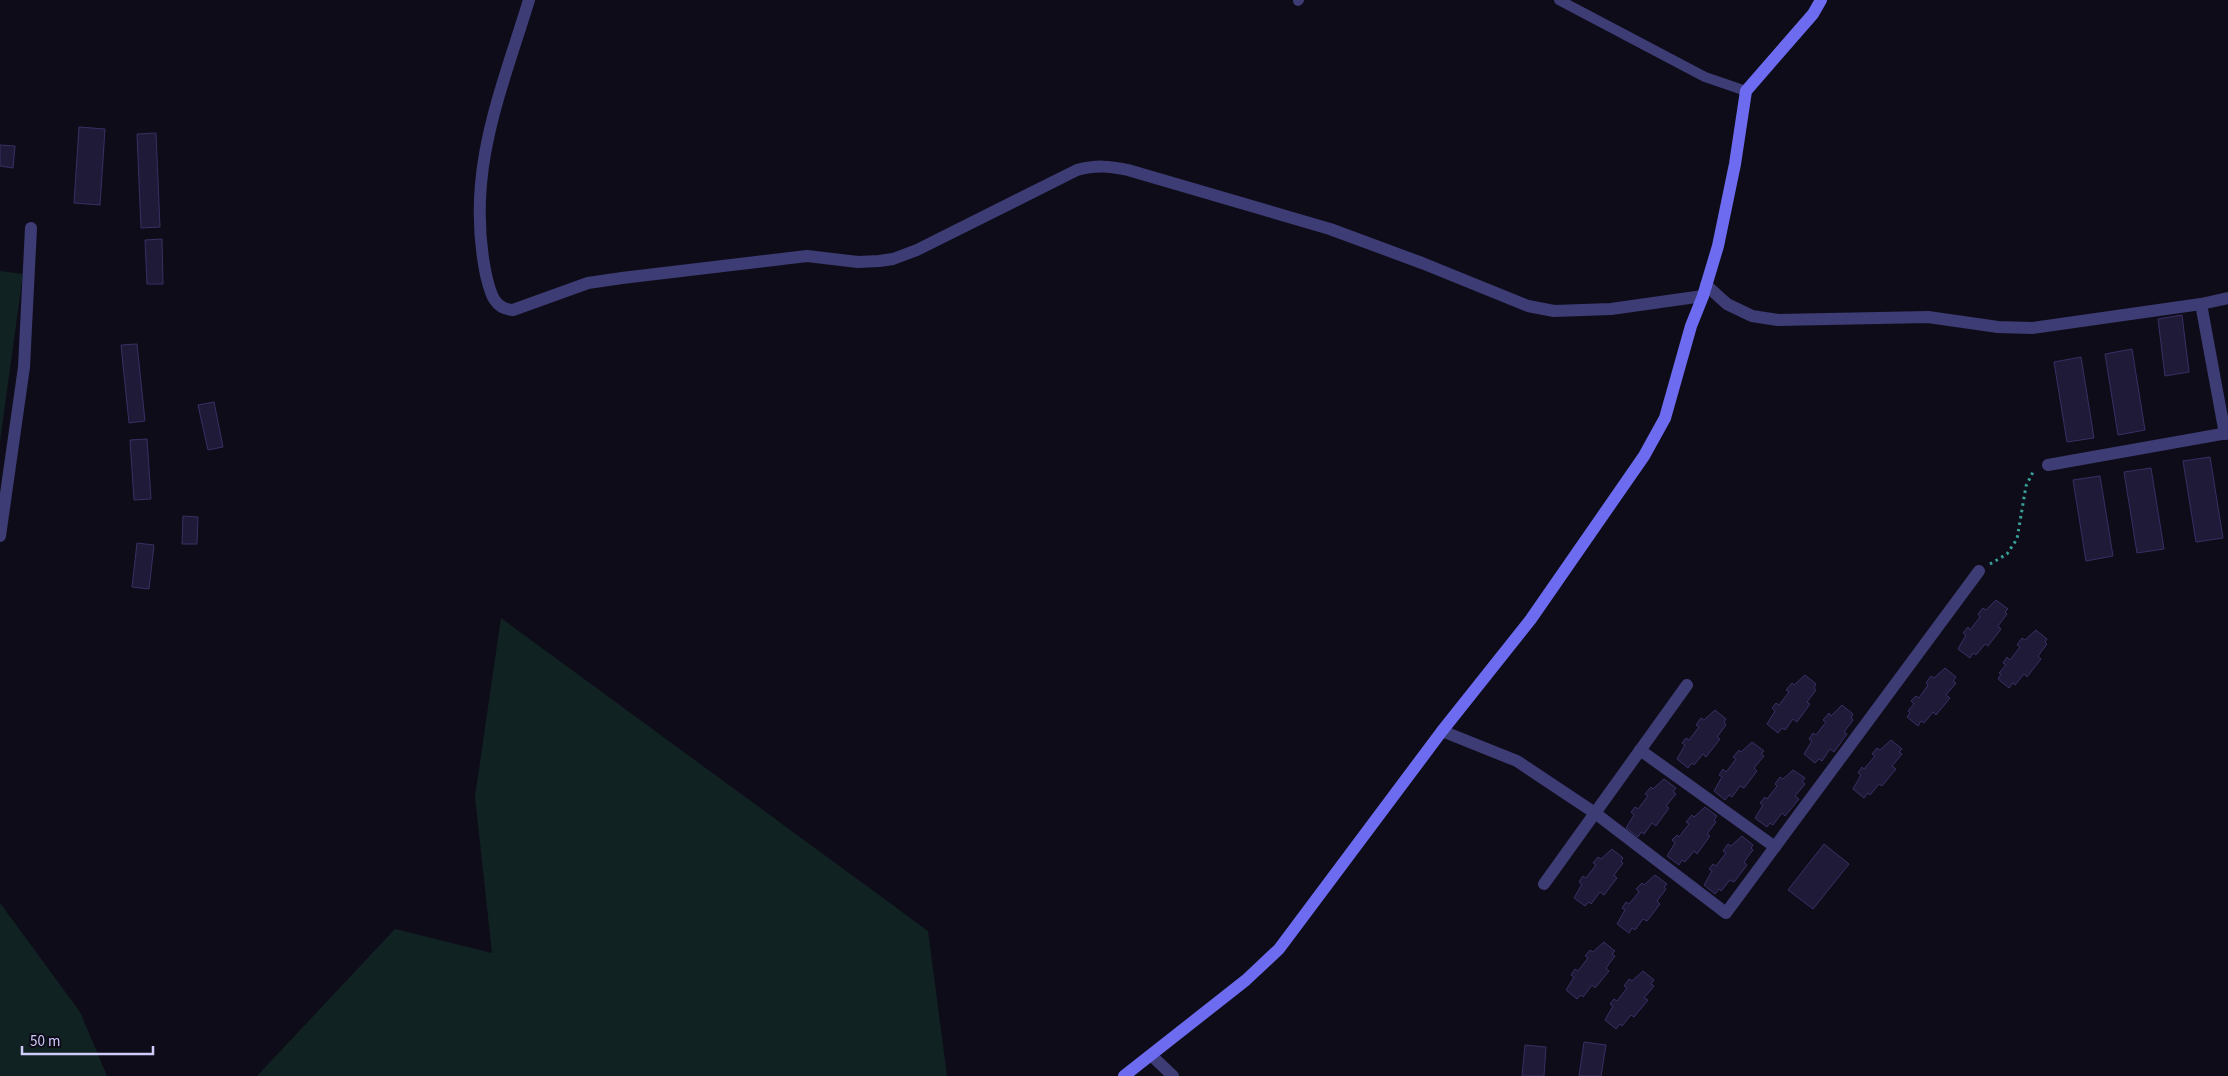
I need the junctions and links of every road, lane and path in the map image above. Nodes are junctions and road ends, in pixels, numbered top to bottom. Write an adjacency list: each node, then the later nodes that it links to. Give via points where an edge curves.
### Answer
1 (529, 0): 6 (street, via 492,117 481,181 480,232 484,264 490,292 496,304 504,310 513,310 588,284 622,278 807,256 858,262 893,259 1077,170 1093,166 1128,170 1330,229 1528,306 1554,311 1611,309)
2 (1559, 0): 4 (lane, via 1705,77)
3 (1821, 0): 4 (street, via 1813,14)
4 (1746, 91): 6 (street, via 1735,164)
5 (31, 228): 11 (street, via 24,368)
6 (1705, 291): 8 (street, via 1752,316 1778,320 1928,317 1998,327 2032,328); 14 (street, via 1665,418 1644,456 1531,619)
7 (2228, 298): 8 (street)
8 (2201, 304): 9 (street)
9 (2227, 434): 10 (street)
10 (2048, 465): 12 (path, via 2034,470 2026,486 2017,539 2007,554)
11 (0, 536)
12 (1979, 571): 17 (street)
13 (1687, 685): 15 (street)
14 (1442, 731): 16 (street, via 1518,761); 19 (street, via 1279,949 1246,980)
15 (1640, 750): 16 (street); 17 (street)
16 (1595, 813): 17 (street, via 1726,914); 18 (street)
17 (1775, 847)
18 (1544, 884)
19 (1151, 1055): 20 (street); 21 (street)
20 (1124, 1076)
21 (1173, 1076)

